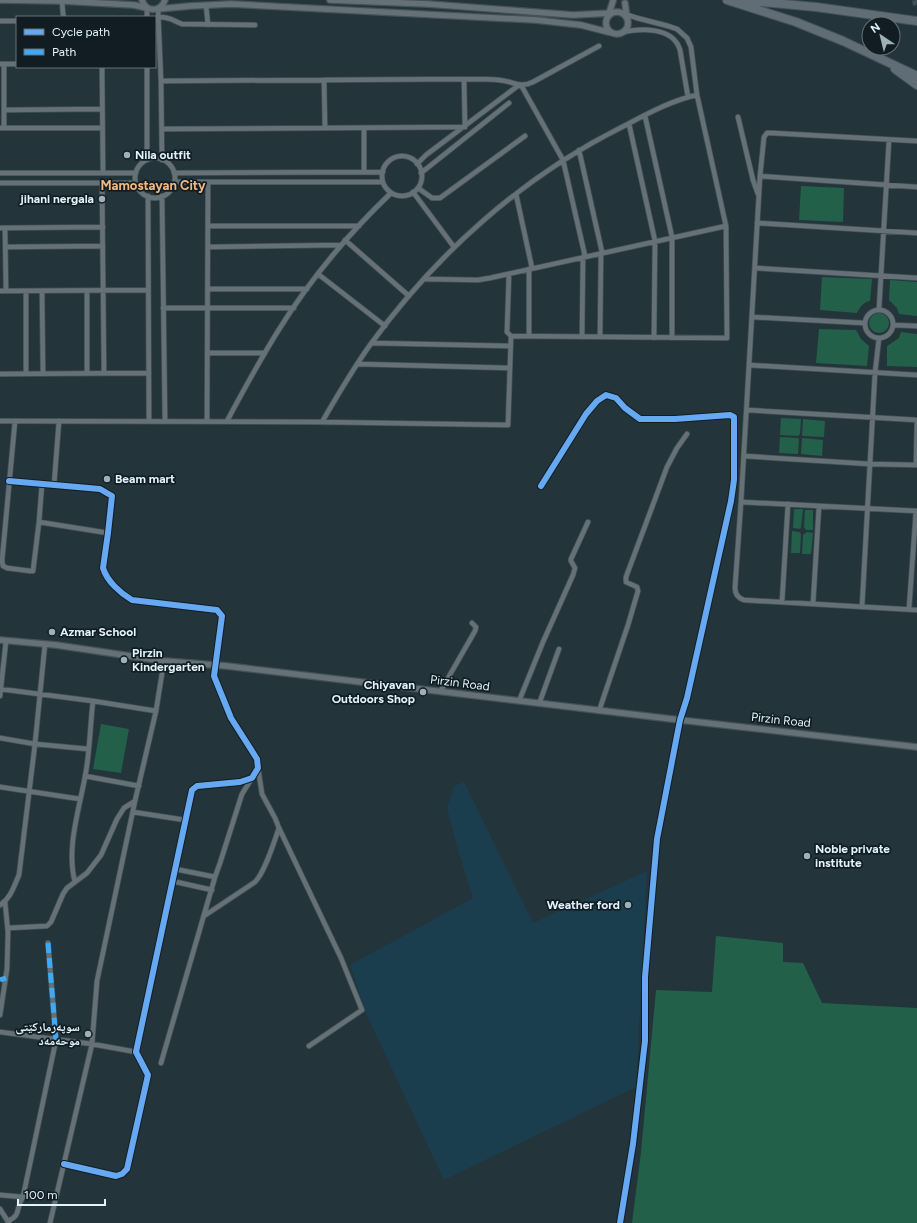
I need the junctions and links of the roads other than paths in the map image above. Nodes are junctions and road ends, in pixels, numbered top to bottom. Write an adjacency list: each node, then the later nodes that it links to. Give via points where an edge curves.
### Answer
1 (0, 0): 7 (street)
2 (142, 0): 11 (street)
3 (165, 0): 12 (street)
4 (330, 0): 13 (street, via 428,4 573,15)
5 (728, 0): 26 (highway, via 796,22)
6 (739, 0): 20 (highway, via 816,7)
7 (62, 1): 11 (street); 15 (street)
8 (613, 1): 13 (street)
9 (625, 2): 14 (street)
10 (206, 5): 12 (street); 21 (street); 23 (street, via 231,4 536,20 581,25)
11 (147, 8): 12 (street); 16 (street)
12 (158, 9): 17 (street)
13 (610, 14): 14 (street, via 619,12); 23 (street, via 606,25)
14 (625, 15): 24 (street, via 628,22 626,29); 37 (street, via 677,29 685,35 691,47)
15 (64, 16)
16 (147, 16)
17 (159, 17): 21 (street, via 172,18 182,24); 34 (street)
18 (0, 21): 19 (street)
19 (16, 21)
20 (917, 21)
21 (208, 25): 22 (street)
22 (255, 25)
23 (612, 33): 24 (street)
24 (620, 33): 38 (street, via 650,30 675,40 680,50)
25 (599, 46): 35 (street, via 528,85)
26 (883, 60): 31 (highway); 36 (highway)
27 (2, 64): 28 (street); 41 (street)
28 (16, 64)
29 (102, 68): 40 (street)
30 (147, 68): 55 (street)
31 (917, 76)
32 (464, 79): 33 (street); 35 (street, via 500,80); 45 (street)
33 (324, 80): 34 (street); 48 (street)
34 (161, 81): 50 (street)
35 (520, 85): 45 (street); 57 (street)
36 (917, 85)
37 (697, 95): 38 (street); 85 (street)
38 (688, 97): 42 (street)
39 (509, 103): 64 (street)
40 (102, 109): 41 (street); 47 (street)
41 (4, 110): 46 (street)
42 (645, 116): 44 (street); 90 (street)
43 (738, 117): 81 (street, via 759,197)
44 (629, 124): 54 (street); 92 (street)
45 (465, 127): 49 (street); 58 (street)
46 (2, 128): 47 (street)
47 (102, 128): 62 (street)
48 (325, 128): 49 (street); 50 (street)
49 (364, 128): 60 (street)
50 (162, 129): 56 (street)
51 (525, 136): 75 (street, via 440,198 432,198)
52 (889, 140): 53 (street); 66 (street, via 770,132 764,137); 73 (street)
53 (917, 141)
54 (579, 150): 57 (street); 98 (street)
55 (147, 160): 56 (street); 63 (street)
56 (162, 160): 59 (street, via 171,166)
57 (563, 160): 78 (street); 99 (street)
58 (417, 164): 61 (street, via 408,158 396,158 388,163); 64 (street)
59 (174, 172): 60 (street); 68 (street)
60 (364, 172): 61 (street)
61 (383, 172): 70 (street)
62 (103, 173): 63 (street); 65 (street)
63 (136, 173): 72 (street)
64 (421, 173): 75 (street)
65 (0, 174): 71 (street)
66 (760, 176): 73 (street); 81 (street)
67 (102, 182): 71 (street); 72 (street); 86 (street)
68 (174, 182): 69 (street); 80 (street, via 169,192)
69 (208, 182): 70 (street); 83 (street)
70 (383, 182): 77 (street)
71 (0, 183)
72 (136, 183): 79 (street)
73 (886, 186): 74 (street); 88 (street)
74 (917, 187)
75 (418, 188): 76 (street)
76 (413, 192): 77 (street, via 402,196); 97 (street)
77 (391, 193): 84 (street)
78 (516, 194): 97 (street); 101 (street)
79 (148, 196): 80 (street); 110 (street)
80 (162, 196): 117 (street)
81 (758, 202): 82 (street)
82 (757, 223): 88 (street); 100 (street)
83 (208, 226): 84 (street); 96 (street)
84 (359, 226): 91 (street)
85 (726, 226): 90 (street); 131 (street, via 727,338)
86 (103, 227): 87 (street); 94 (street)
87 (3, 228): 95 (street)
88 (884, 231): 89 (street); 104 (street)
89 (917, 233)
90 (672, 237): 92 (street); 131 (street)
91 (345, 240): 93 (street); 116 (street)
92 (655, 241): 98 (street); 130 (street)
93 (341, 244): 96 (street); 102 (street)
94 (103, 246): 95 (street); 109 (street)
95 (6, 247): 112 (street)
96 (208, 247): 107 (street)
97 (454, 247): 106 (street)
98 (601, 253): 99 (street); 129 (street)
99 (584, 257): 101 (street); 128 (street)
100 (755, 268): 104 (street); 121 (street)
101 (531, 269): 103 (street); 127 (street)
102 (318, 274): 108 (street); 124 (street)
103 (509, 274): 106 (street, via 478,280); 126 (street, via 508,332)
104 (881, 276): 105 (street); 120 (street)
105 (917, 278)
106 (425, 279): 116 (street)
107 (208, 289): 108 (street); 118 (street)
108 (307, 289): 119 (street)
109 (103, 290): 110 (street); 115 (street); 143 (street)
110 (148, 290): 144 (street)
111 (0, 291): 112 (street)
112 (6, 291): 113 (street)
113 (26, 291): 114 (street); 140 (street)
114 (42, 291): 115 (street); 141 (street)
115 (87, 291): 142 (street)
116 (409, 296): 124 (street)
117 (163, 308): 118 (street); 155 (street)
118 (208, 308): 119 (street); 135 (street)
119 (294, 308): 136 (street)
120 (879, 309): 122 (street, via 871,312); 123 (street, via 890,314)
121 (752, 317): 122 (street); 138 (street)
122 (864, 323): 132 (street, via 870,335)
123 (893, 325): 125 (street); 132 (street, via 887,336)
124 (385, 326): 133 (street)
125 (917, 326)
126 (511, 336): 127 (street); 134 (street)
127 (529, 336): 128 (street)
128 (582, 337): 129 (street)
129 (600, 337): 130 (street)
130 (654, 338): 131 (street)
131 (672, 338)
132 (879, 338): 145 (street)
133 (372, 343): 134 (street); 137 (street)
134 (510, 346): 139 (street)
135 (208, 353): 136 (street); 156 (street)
136 (265, 353): 157 (street)
137 (358, 364): 139 (street); 158 (street)
138 (749, 365): 145 (street); 148 (street)
139 (510, 368): 158 (street, via 508,425)
140 (26, 373): 141 (street); 146 (street)
141 (43, 373): 142 (street)
142 (87, 373): 143 (street)
143 (104, 373): 144 (street)
144 (149, 373): 154 (street)
145 (875, 373): 147 (street); 149 (street)
146 (0, 374)
147 (917, 375)
148 (747, 410): 149 (street); 160 (street)
149 (872, 418): 151 (street); 161 (street)
150 (0, 420): 152 (street)
151 (917, 420): 162 (street)
152 (15, 421): 153 (street); 163 (street)
153 (59, 421): 154 (street); 165 (street)
154 (149, 421): 155 (street)
155 (165, 421): 156 (street)
156 (207, 421): 157 (street)
157 (227, 421): 158 (street)
158 (322, 422)
159 (687, 434): 194 (street, via 667,467 626,577 626,582 637,587 638,591)
160 (744, 456): 161 (street); 167 (street)
161 (870, 464): 162 (street); 170 (street)
162 (917, 465)
163 (9, 481): 164 (street); 172 (street, via 3,566 33,571)
164 (42, 484): 165 (street); 172 (street)
165 (54, 485): 174 (street, via 100,490 112,496)
166 (541, 486): 195 (street, via 586,414 606,395 616,398 640,419 730,415 734,417 734,480 731,501)
167 (741, 502): 168 (street); 175 (street, via 735,592 744,600)
168 (788, 504): 169 (street); 175 (street)
169 (819, 506): 170 (street); 176 (street)
170 (867, 508): 171 (street); 177 (street)
171 (917, 511): 178 (street)
172 (39, 522): 174 (street)
173 (588, 522): 191 (street, via 570,561 575,568 573,575)
174 (108, 533): 185 (street, via 104,574 124,595 132,600 217,610 222,616)
175 (782, 602): 176 (street)
176 (813, 604): 177 (street)
177 (862, 606): 178 (street)
178 (908, 609): 179 (street)
179 (917, 610)
180 (472, 623): 187 (street, via 476,627 475,631)
181 (3, 640): 182 (street, Pirzin Road); 186 (street)
182 (45, 644): 184 (street, Pirzin Road); 188 (street)
183 (559, 649): 192 (street)
184 (164, 661): 185 (street, Pirzin Road); 193 (street)
185 (215, 665): 187 (street, Pirzin Road); 200 (street, via 214,676 231,718 257,760)
186 (0, 689): 188 (street); 189 (street)
187 (440, 692): 191 (street, Pirzin Road)
188 (40, 694): 190 (street); 197 (street)
189 (0, 696)
190 (93, 701): 193 (street); 199 (street)
191 (518, 701): 192 (street, Pirzin Road)
192 (539, 704): 194 (street, Pirzin Road)
193 (156, 711): 203 (street)
194 (599, 711): 195 (street, Pirzin Road)
195 (680, 720): 198 (street, Pirzin Road); 236 (street, via 656,839 645,977 645,1041 633,1144)
196 (0, 738): 197 (street)
197 (35, 744): 199 (street); 205 (street)
198 (917, 747)
199 (88, 749): 201 (street)
200 (258, 768): 202 (street); 210 (street, via 262,794)
201 (85, 776): 203 (street); 206 (street)
202 (252, 778): 209 (street, via 240,782 197,786 192,790); 212 (street, via 242,794)
203 (139, 786): 207 (street)
204 (0, 787): 205 (street)
205 (29, 791): 206 (street); 216 (street, via 19,874)
206 (80, 799): 214 (street, via 72,849)
207 (135, 801): 208 (street); 214 (street, via 124,808 117,819 101,855 87,873)
208 (133, 812): 209 (street); 226 (street, via 97,981)
209 (185, 820): 211 (street)
210 (279, 828): 218 (street, via 258,879); 227 (street, via 341,958 362,1010)
211 (175, 869): 212 (street); 213 (street)
212 (215, 878): 215 (street)
213 (172, 881): 215 (street); 228 (street)
214 (75, 882): 219 (street, via 63,894 47,926)
215 (212, 890): 218 (street)
216 (5, 902): 217 (street); 219 (street)
217 (0, 905)
218 (204, 916): 229 (street)
219 (8, 928): 221 (street)
220 (48, 943): 225 (street)
221 (6, 978): 222 (street); 223 (street)
222 (0, 980)
223 (0, 1015)
224 (0, 1032): 225 (street)
225 (56, 1040): 226 (street); 232 (street)
226 (92, 1044): 228 (street); 230 (street)
227 (310, 1046)
228 (136, 1052): 230 (street, via 148,1075 127,1169 116,1176)
229 (161, 1063)
230 (64, 1164): 235 (street)
231 (0, 1195): 232 (street)
232 (23, 1197): 234 (street, via 17,1214)
233 (0, 1209): 234 (street)
234 (8, 1222)
235 (50, 1223)
236 (620, 1223)

